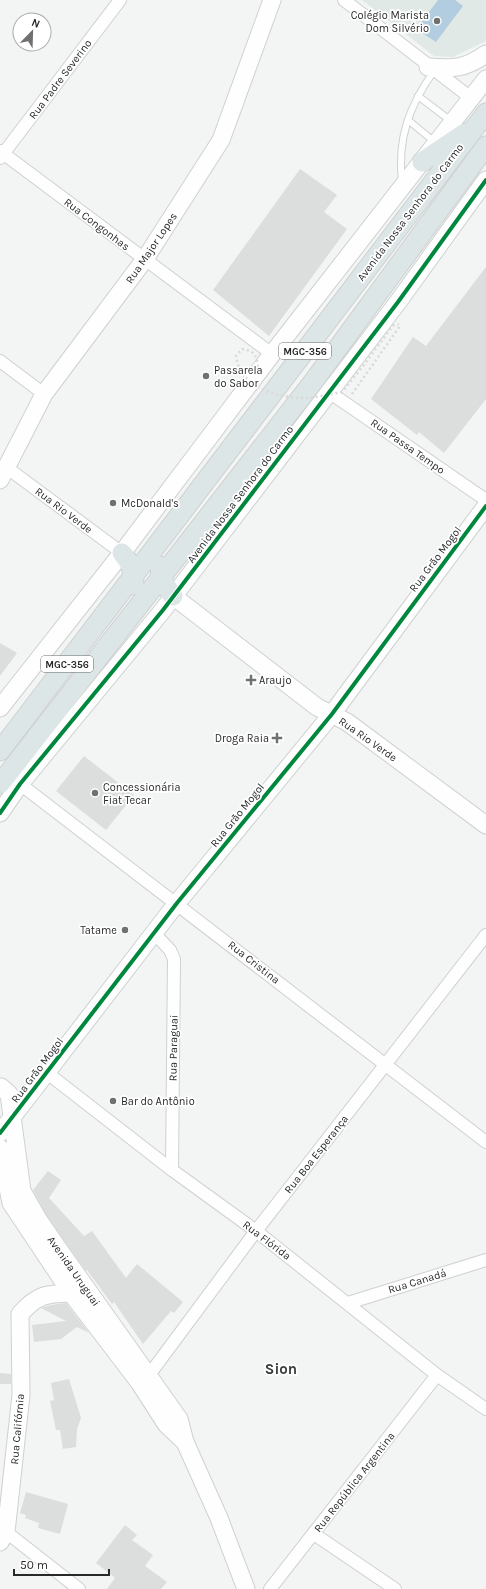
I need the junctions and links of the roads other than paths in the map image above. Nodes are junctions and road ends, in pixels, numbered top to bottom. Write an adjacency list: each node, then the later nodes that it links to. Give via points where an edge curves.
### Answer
1 (120, 0): 14 (street, Rua Padre Severino)
2 (272, 0): 18 (street, Rua Major Lopes, via 221,140)
3 (344, 0): 5 (street)
4 (486, 54): 5 (street, via 473,63 452,69)
5 (431, 69): 7 (lane); 8 (street)
6 (486, 78): 8 (street, Avenida Nossa Senhora do Carmo / MGC-356)
7 (418, 96): 9 (lane); 11 (lane)
8 (471, 98): 11 (street, Avenida Nossa Senhora do Carmo / MGC-356)
9 (408, 120): 12 (lane); 17 (lane, via 399,159)
10 (483, 121): 15 (main road); 24 (main road, Avenida Nossa Senhora do Carmo / MGC-356)
11 (452, 122): 12 (street, Avenida Nossa Senhora do Carmo / MGC-356)
12 (436, 143): 15 (street, Avenida Nossa Senhora do Carmo / MGC-356)
13 (486, 146): 29 (main road, Avenida Nossa Senhora do Carmo / MGC-356, via 313,382)
14 (1, 154): 18 (street, Rua Congonhas)
15 (422, 162): 17 (street, Avenida Nossa Senhora do Carmo / MGC-356)
16 (486, 180): 21 (street, Avenida Nossa Senhora do Carmo / MGC-356)
17 (402, 187): 19 (street, Avenida Nossa Senhora do Carmo / MGC-356)
18 (145, 259): 19 (street, Rua Congonhas); 22 (street, Rua Major Lopes)
19 (272, 354): 27 (street, Avenida Nossa Senhora do Carmo / MGC-356)
20 (0, 361): 22 (street)
21 (334, 390): 25 (street, Rua Passa Tempo); 30 (street, Avenida Nossa Senhora do Carmo / MGC-356)
22 (44, 394): 23 (street, Rua Major Lopes)
23 (3, 474): 27 (street, Rua Rio Verde)
24 (192, 499): 28 (main road, Avenida Nossa Senhora do Carmo / MGC-356); 29 (main road, via 183,527 161,558)
25 (486, 500)
26 (486, 506): 33 (street, Rua Grão Mogol)
27 (122, 553): 28 (main road, via 128,560); 32 (street, Avenida Nossa Senhora do Carmo / MGC-356)
28 (134, 577): 31 (main road, via 131,597 107,633); 34 (main road, Avenida Nossa Senhora do Carmo / MGC-356)
29 (161, 578): 30 (main road); 31 (main road, Avenida Nossa Senhora do Carmo / MGC-356)
30 (173, 596): 33 (street, Rua Rio Verde, via 317,707); 36 (street, Avenida Nossa Senhora do Carmo / MGC-356)
31 (99, 658): 35 (main road, Avenida Nossa Senhora do Carmo / MGC-356)
32 (0, 708)
33 (332, 714): 38 (street, Rua Rio Verde, via 347,722); 39 (street, Rua Grão Mogol)
34 (0, 751)
35 (0, 784)
36 (20, 784): 37 (street, Avenida Nossa Senhora do Carmo / MGC-356); 39 (street, Rua Cristina)
37 (0, 813)
38 (486, 825)
39 (177, 903): 40 (street, Rua Grão Mogol); 42 (street, Rua Cristina)
40 (154, 932): 43 (street, Rua Grão Mogol); 50 (street, Rua Paraguai, via 170,950 174,959)
41 (486, 935): 42 (street, Rua Boa Esperança)
42 (386, 1064): 48 (street, Rua Cristina); 51 (street, Rua Boa Esperança)
43 (46, 1072): 44 (street, Rua Grão Mogol); 50 (street, Rua Flórida)
44 (36, 1085): 45 (street, Rua Grão Mogol, via 19,1094); 46 (street, Rua Grão Mogol)
45 (2, 1088): 46 (street, Avenida Uruguai)
46 (13, 1118): 47 (street, Rua Grão Mogol); 52 (street, Avenida Uruguai, via 22,1191)
47 (0, 1133)
48 (486, 1142)
49 (0, 1148): 54 (street, Avenida Uruguai, via 11,1203)
50 (172, 1170): 51 (street, Rua Flórida)
51 (256, 1231): 57 (street, Rua Flórida); 58 (street, Rua Boa Esperança)
52 (60, 1251): 54 (street); 58 (street, Avenida Uruguai)
53 (486, 1260): 57 (street, Rua Canadá)
54 (57, 1272): 55 (street, Avenida Uruguai); 56 (street)
55 (71, 1292): 56 (street); 61 (street, Avenida Uruguai, via 139,1382 166,1424)
56 (47, 1294): 62 (street, Rua Califórnia, via 32,1301 20,1314 21,1395)
57 (348, 1303): 59 (street, Rua Flórida)
58 (148, 1375): 61 (street, Avenida Uruguai, via 178,1418)
59 (438, 1375): 60 (street, Rua Flórida); 63 (street, Rua República Argentina)
60 (486, 1409)
61 (185, 1442): 65 (street, Avenida Uruguai, via 219,1518)
62 (2, 1534): 64 (street)
63 (314, 1534): 66 (street, Rua República Argentina); 67 (street)
64 (79, 1589)
65 (246, 1589)
66 (270, 1589)
67 (395, 1589)

